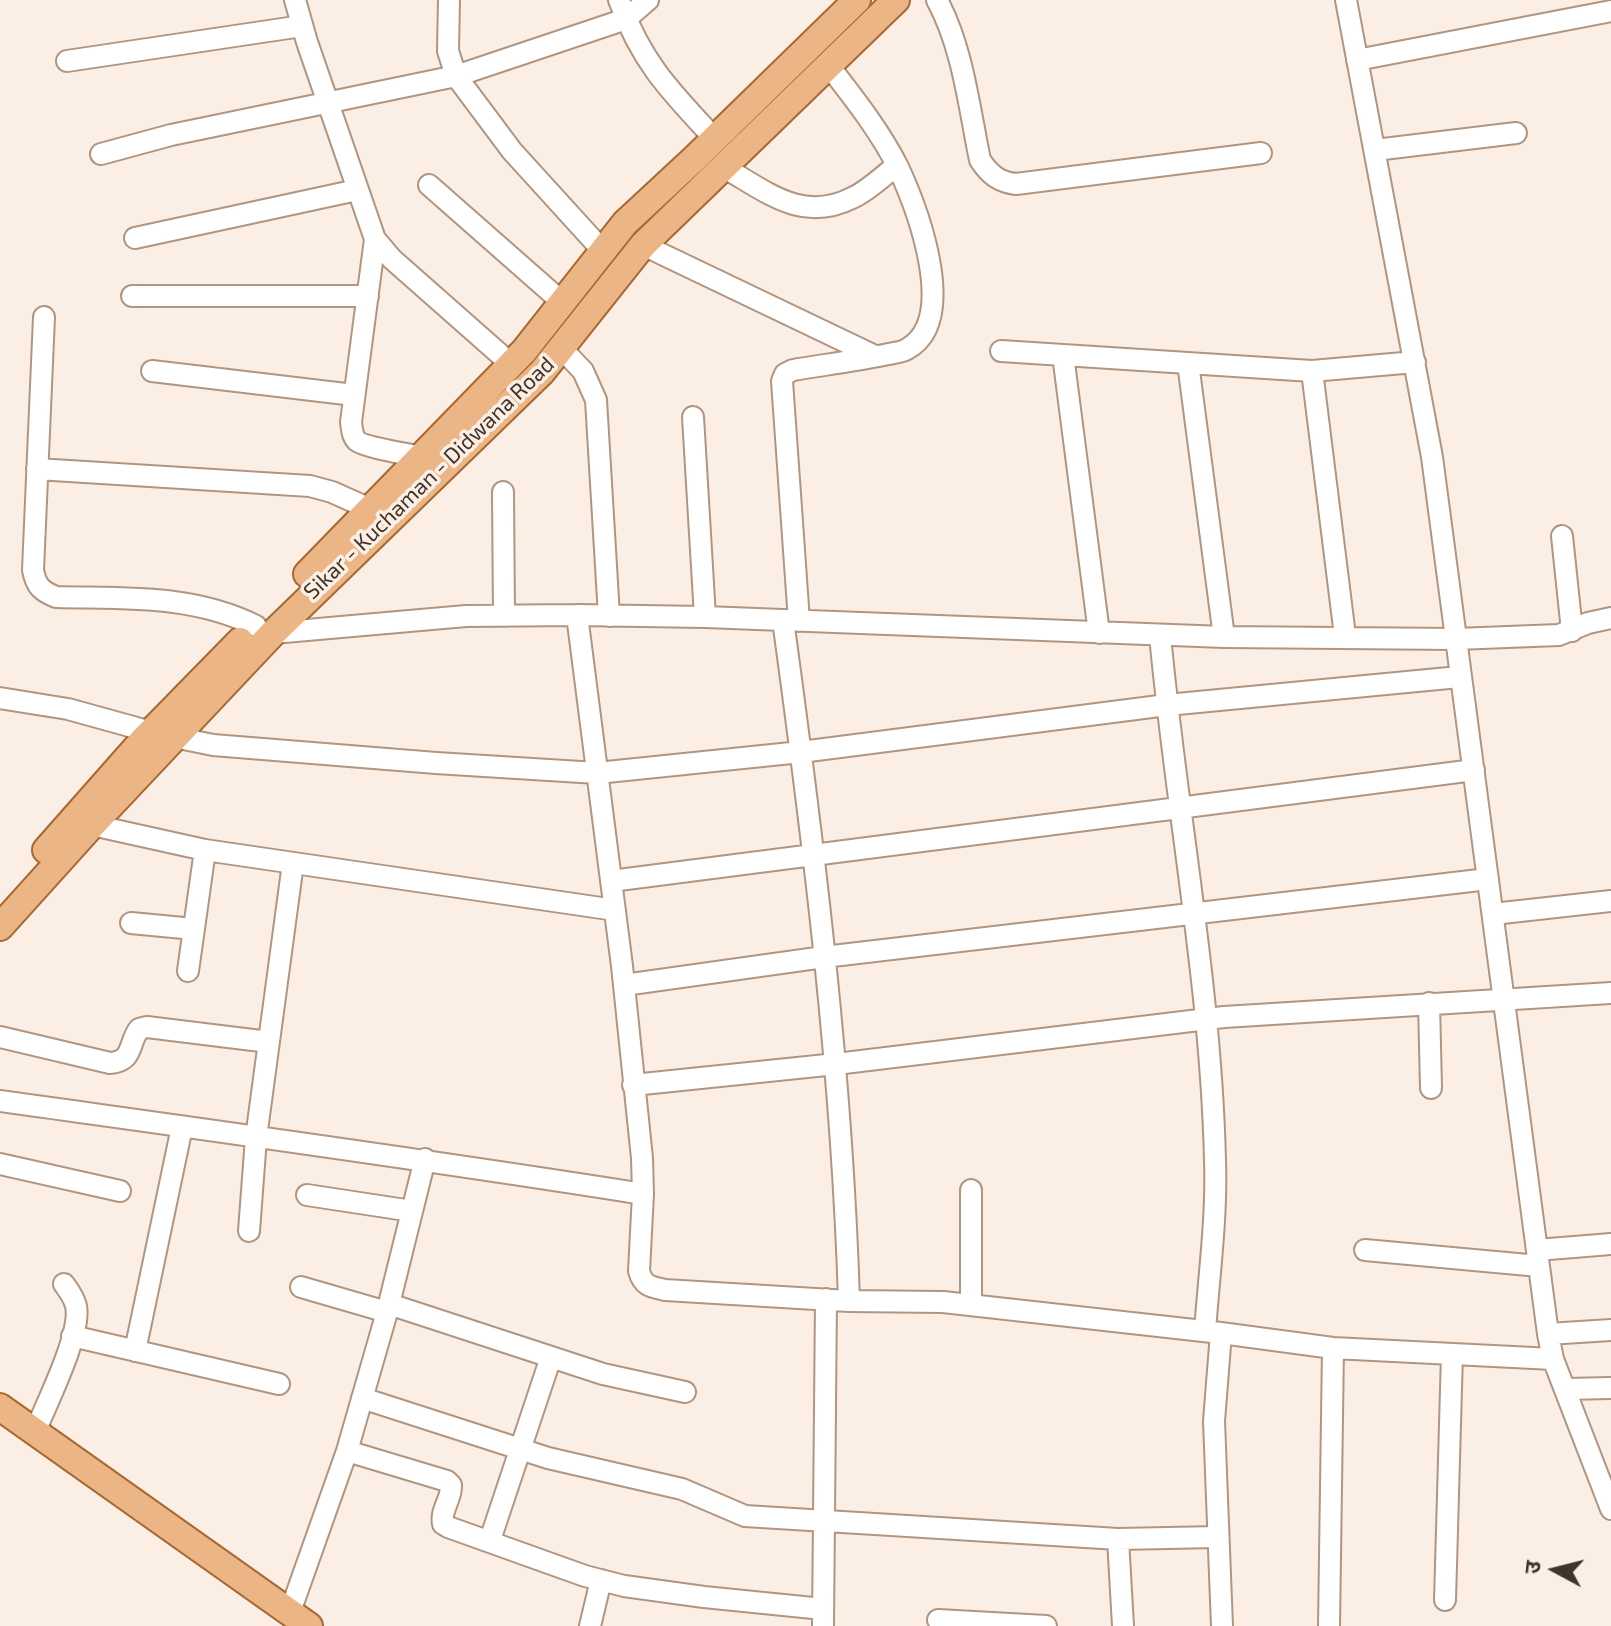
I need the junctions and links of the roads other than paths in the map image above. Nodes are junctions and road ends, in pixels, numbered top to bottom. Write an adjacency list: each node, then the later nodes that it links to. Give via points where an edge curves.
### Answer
1 (295, 0): 10 (street)
2 (449, 0): 14 (street, via 448,51)
3 (648, 0): 9 (street)
4 (857, 0): 17 (main road, Sikar - Kuchaman - Didwana Road)
5 (896, 0): 13 (main road, Sikar - Kuchaman - Didwana Road)
6 (937, 0): 19 (street, via 955,41 980,160 1004,182)
7 (1346, 0): 11 (street)
8 (1590, 0): 11 (street, via 1611,11)
9 (623, 10): 14 (street); 17 (street, via 663,84)
10 (302, 26): 12 (street); 15 (street)
11 (1357, 60): 18 (street)
12 (67, 61)
13 (829, 66): 21 (street); 22 (main road, Sikar - Kuchaman - Didwana Road)
14 (456, 76): 15 (street); 28 (street, via 512,151)
15 (327, 101): 20 (street); 24 (street)
16 (1516, 133): 18 (street)
17 (715, 139): 28 (main road, Sikar - Kuchaman - Didwana Road, via 625,223)
18 (1375, 150): 37 (street)
19 (1261, 153)
20 (101, 154)
21 (897, 165): 22 (street, via 853,198 804,208); 36 (street, via 918,216 933,286 932,314 922,336 906,350)
22 (725, 168): 27 (main road, Sikar - Kuchaman - Didwana Road)
23 (429, 185): 31 (street)
24 (357, 190): 25 (street); 26 (street)
25 (135, 238)
26 (375, 239): 30 (street); 39 (street)
27 (643, 245): 33 (main road, Sikar - Kuchaman - Didwana Road); 36 (street)
28 (603, 251): 31 (main road, Sikar - Kuchaman - Didwana Road)
29 (132, 296): 30 (street)
30 (368, 296): 42 (street)
31 (562, 302): 39 (main road, Sikar - Kuchaman - Didwana Road)
32 (44, 317): 45 (street)
33 (561, 348): 51 (street, via 583,371 596,400); 55 (main road, Sikar - Kuchaman - Didwana Road, via 542,372)
34 (1001, 351): 35 (street)
35 (1063, 355): 38 (street); 57 (street)
36 (875, 356): 54 (street, via 793,370 782,381)
37 (1415, 362): 41 (street); 61 (street)
38 (1188, 363): 41 (street); 60 (street)
39 (511, 364): 44 (main road, Sikar - Kuchaman - Didwana Road)
40 (152, 371): 42 (street)
41 (1312, 371): 59 (street)
42 (354, 395): 44 (street, via 351,422 357,441)
43 (693, 417): 52 (street)
44 (421, 457): 47 (main road, Sikar - Kuchaman - Didwana Road)
45 (37, 469): 47 (street, via 310,486); 55 (street, via 33,570 43,592 202,605)
46 (503, 492): 50 (street)
47 (370, 509): 55 (main road, Sikar - Kuchaman - Didwana Road)
48 (1562, 536): 56 (street)
49 (577, 615): 50 (street); 51 (street); 68 (street)
50 (504, 616): 55 (street)
51 (609, 616): 52 (street)
52 (705, 617): 54 (street)
53 (1611, 618): 56 (street)
54 (791, 621): 57 (street); 66 (street)
55 (264, 629): 65 (main road, Sikar - Kuchaman - Didwana Road)
56 (1572, 631): 61 (street)
57 (1099, 633): 58 (street)
58 (1160, 635): 60 (street); 64 (street)
59 (1345, 636): 60 (street); 61 (street)
60 (1224, 637)
61 (1456, 639): 62 (street)
62 (1459, 677): 64 (street); 67 (street)
63 (0, 698): 65 (street, via 68,709)
64 (1167, 705): 66 (street); 69 (street)
65 (162, 734): 68 (street, via 213,745); 70 (main road, Sikar - Kuchaman - Didwana Road); 77 (main road, Sikar - Kuchaman - Didwana Road)
66 (801, 752): 68 (street); 72 (street)
67 (1474, 770): 69 (street); 74 (street)
68 (597, 773): 75 (street)
69 (1182, 809): 72 (street); 79 (street)
70 (92, 825): 71 (street); 82 (main road, Sikar - Kuchaman - Didwana Road)
71 (205, 850): 73 (street); 83 (street)
72 (813, 853): 75 (street); 84 (street)
73 (293, 863): 78 (street); 92 (street)
74 (1488, 879): 79 (street); 80 (street)
75 (611, 881): 78 (street)
76 (1611, 901): 80 (street)
77 (0, 905)
78 (615, 910): 86 (street)
79 (1195, 914): 84 (street); 90 (street)
80 (1493, 914): 88 (street)
81 (131, 923): 83 (street)
82 (0, 927)
83 (194, 929): 85 (street)
84 (824, 957): 86 (street); 93 (street)
85 (188, 971)
86 (624, 985): 94 (street)
87 (1611, 993): 88 (street)
88 (1504, 998): 89 (street); 109 (street)
89 (1429, 1003): 90 (street); 95 (street)
90 (1207, 1019): 93 (street); 117 (street, via 1215,1162)
91 (0, 1037): 92 (street, via 110,1063 126,1059 135,1034 147,1027)
92 (269, 1042): 98 (street)
93 (836, 1064): 94 (street); 113 (street)
94 (633, 1085): 103 (street)
95 (1431, 1088)
96 (0, 1101): 97 (street)
97 (182, 1127): 98 (street); 121 (street)
98 (256, 1138): 99 (street); 106 (street)
99 (425, 1159): 103 (street); 105 (street)
100 (0, 1164): 102 (street)
101 (971, 1190): 114 (street)
102 (120, 1191)
103 (643, 1194): 112 (street, via 639,1271 649,1287)
104 (307, 1195): 105 (street)
105 (412, 1211): 115 (street)
106 (249, 1231)
107 (1611, 1244): 109 (street)
108 (1365, 1250): 109 (street)
109 (1538, 1258): 118 (street)
110 (64, 1284): 119 (street, via 76,1305)
111 (301, 1287): 115 (street)
112 (826, 1299): 113 (street); 135 (street)
113 (849, 1301): 114 (street)
114 (971, 1305): 117 (street)
115 (388, 1308): 123 (street); 129 (street)
116 (1611, 1330): 118 (street)
117 (1213, 1332): 120 (street); 136 (street)
118 (1548, 1334): 124 (street)
119 (72, 1336): 121 (street); 131 (street)
120 (1333, 1348): 122 (street); 148 (street)
121 (135, 1351): 125 (street)
122 (1452, 1354): 124 (street); 140 (street)
123 (551, 1357): 128 (street); 132 (street)
124 (1553, 1359): 127 (street)
125 (279, 1384)
126 (1611, 1388): 127 (street)
127 (1565, 1389): 134 (street)
128 (685, 1392)
129 (362, 1398): 132 (street); 133 (street)
130 (0, 1407): 131 (main road)
131 (35, 1432): 142 (main road)
132 (520, 1450): 135 (street, via 682,1489 745,1516); 138 (street)
133 (347, 1451): 138 (street, via 447,1481 452,1491 443,1524); 142 (street)
134 (1611, 1509)
135 (825, 1521): 137 (street); 141 (street)
136 (1218, 1537): 137 (street); 147 (street)
137 (1118, 1539): 146 (street)
138 (490, 1540): 139 (street)
139 (601, 1580): 141 (street); 144 (street)
140 (1445, 1600)
141 (823, 1617)
142 (300, 1619)
143 (938, 1620): 145 (street)
144 (590, 1626)
145 (1046, 1626)
146 (1123, 1626)
147 (1222, 1626)
148 (1329, 1626)

